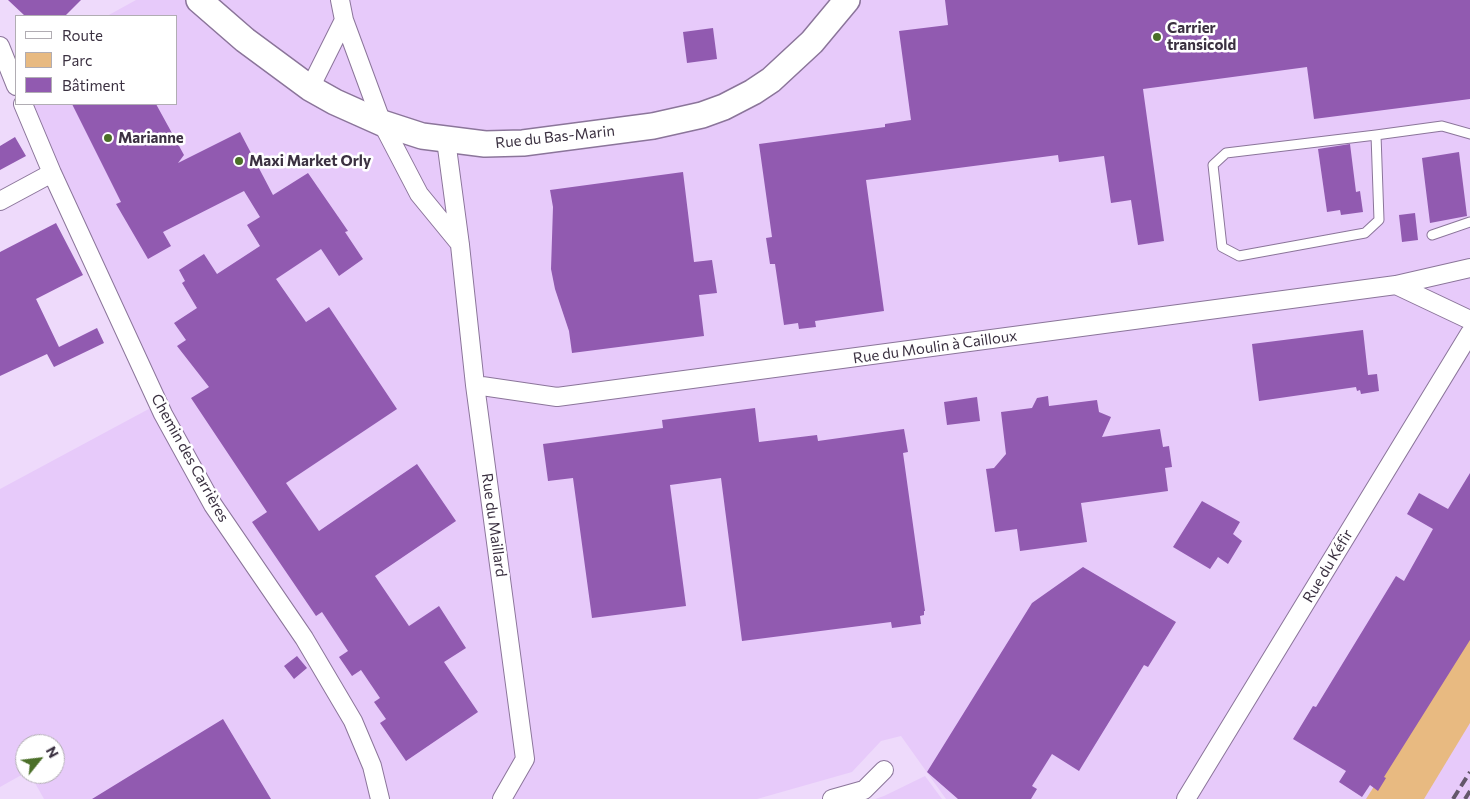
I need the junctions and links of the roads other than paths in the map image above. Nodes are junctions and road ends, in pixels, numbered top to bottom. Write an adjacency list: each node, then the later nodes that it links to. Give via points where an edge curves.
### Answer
1 (198, 0): 7 (main road, Rue du Bas-Marin)
2 (340, 0): 4 (street)
3 (847, 0): 12 (main road, Rue du Bas-Marin, via 812,42 771,80 702,116 653,126 523,143)
4 (344, 20): 7 (street); 9 (street)
5 (0, 48): 6 (street)
6 (15, 84)
7 (310, 88): 9 (main road, Rue du Bas-Marin)
8 (23, 105): 13 (street, Chemin des Carrières)
9 (382, 124): 12 (main road, Rue du Bas-Marin); 17 (street, via 420,194)
10 (1376, 134): 10 (lane, via 1226,154 1213,165 1222,247 1238,256 1365,233 1379,220); 11 (lane, via 1442,126)
11 (1470, 134)
12 (446, 140): 17 (street, Rue du Maillard)
13 (52, 173): 14 (street); 24 (street, Chemin des Carrières, via 163,414 213,505 304,638 353,721 372,766)
14 (0, 201)
15 (1470, 222): 16 (lane)
16 (1432, 235)
17 (460, 245): 22 (street, Rue du Maillard)
18 (1470, 268): 19 (street, Rue du Moulin à Cailloux)
19 (1396, 285): 20 (street); 22 (street, Rue du Moulin à Cailloux, via 557,397)
20 (1470, 320)
21 (1470, 333): 27 (street, Rue du Kéfir)
22 (475, 385): 25 (street, Rue du Maillard, via 525,759)
23 (884, 770): 26 (street, via 864,790)
24 (380, 799)
25 (502, 799)
26 (832, 799)
27 (1186, 799)

